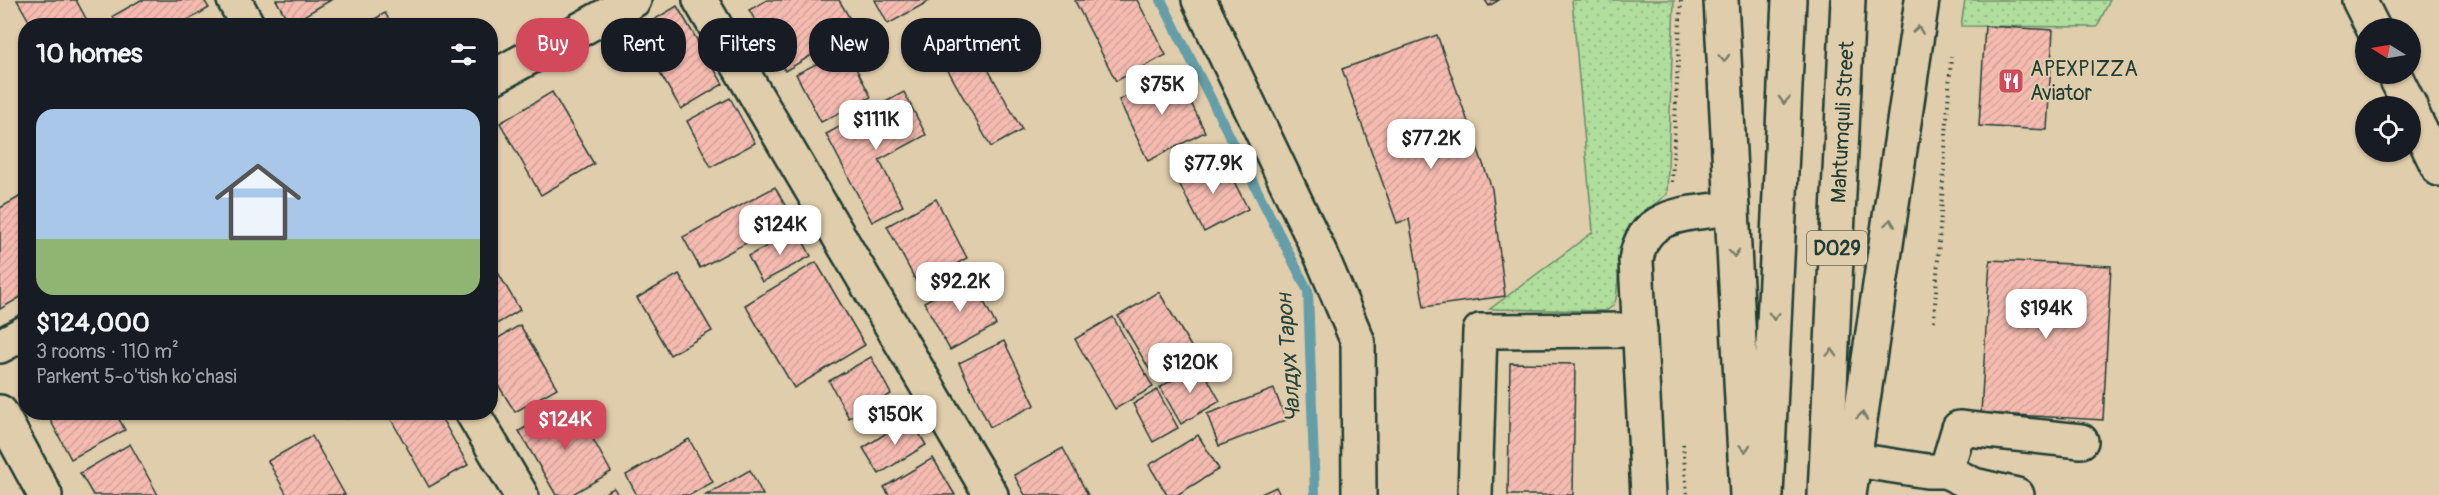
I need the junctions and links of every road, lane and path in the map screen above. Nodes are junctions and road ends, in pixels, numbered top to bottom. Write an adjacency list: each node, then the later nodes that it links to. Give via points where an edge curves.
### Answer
1 (234, 0): 10 (main road)
2 (634, 0): 13 (main road)
3 (700, 0): 28 (main road)
4 (1199, 0): 29 (main road, via 1321,255 1358,342)
5 (1720, 0): 16 (main road, one-way to 16)
6 (1789, 0): 33 (main road, D029, one-way to 33)
7 (1848, 0): 34 (main road, Mahtumquli Street / D029, one-way to 7)
8 (1922, 0): 24 (main road, one-way to 8)
9 (2359, 0): 11 (main road)
10 (244, 18)
11 (2368, 18)
12 (1951, 55): 17 (path)
13 (498, 75)
14 (2421, 131): 15 (main road)
15 (2439, 169)
16 (1732, 208): 18 (main road, via 1672,217 1646,234 1636,261); 32 (main road, one-way to 32)
17 (1934, 321)
18 (1640, 330): 30 (main road, via 1480,331); 31 (main road)
19 (18, 336): 20 (main road)
20 (0, 346)
21 (0, 412): 26 (main road)
22 (477, 420): 27 (main road)
23 (2081, 441): 25 (main road, via 1959,428)
24 (1855, 460): 25 (main road); 35 (main road)
25 (1946, 471): 36 (main road, via 1974,484)
26 (45, 495)
27 (521, 495)
28 (991, 495)
29 (1359, 495)
30 (1475, 495)
31 (1648, 495)
32 (1747, 495)
33 (1766, 495)
34 (1825, 495)
35 (1849, 495)
36 (2017, 495)

